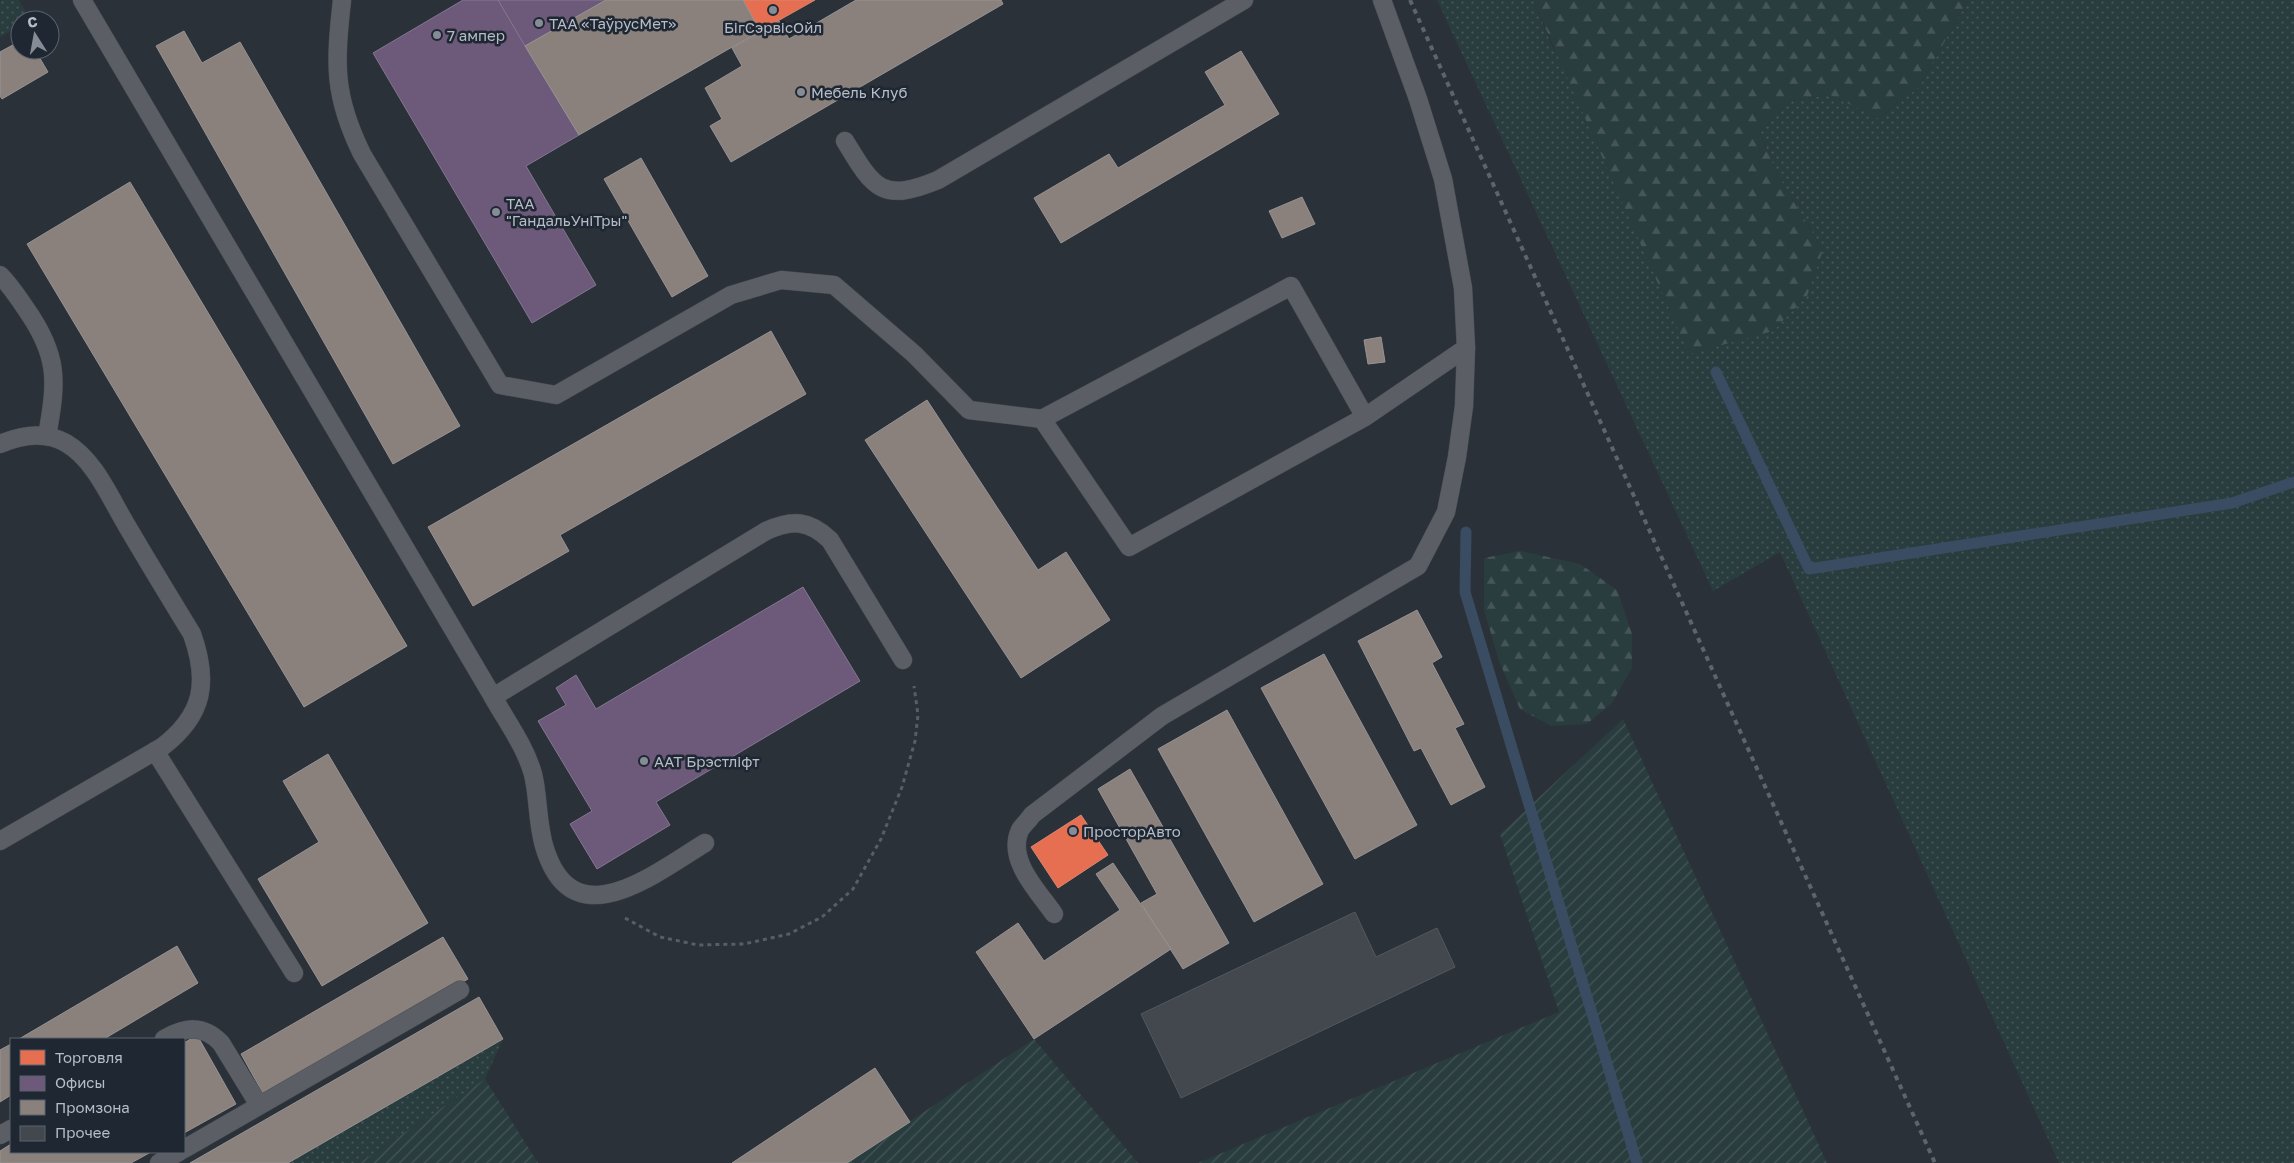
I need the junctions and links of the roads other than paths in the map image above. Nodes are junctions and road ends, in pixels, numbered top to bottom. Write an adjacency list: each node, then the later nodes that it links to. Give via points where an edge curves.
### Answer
1 (82, 0): 13 (lane)
2 (342, 0): 9 (lane, via 336,64 348,126 500,385 556,395 731,295 781,280 834,285 914,354 970,410)
3 (1244, 0): 5 (lane, via 938,180 918,188 899,192 881,189 869,179)
4 (1382, 0): 7 (lane, via 1443,179 1463,288)
5 (845, 141)
6 (0, 275): 10 (lane, via 38,325 52,360 54,397)
7 (1466, 348): 8 (lane); 17 (lane, via 1464,406 1446,512 1418,566 1162,716 1032,815 1020,830 1016,848 1020,864)
8 (1365, 416): 9 (lane, via 1129,547); 9 (lane, via 1291,286)
9 (1042, 419)
10 (47, 436): 11 (lane, via 12,438); 14 (lane, via 66,443 91,467 192,634 200,657 199,701 190,720 177,736)
11 (0, 444)
12 (903, 660): 13 (lane, via 830,540 820,530 792,522 766,530)
13 (493, 697): 16 (lane, via 524,750 532,773 545,848 554,871 578,894 617,893)
14 (155, 751): 15 (lane); 18 (lane)
15 (0, 841)
16 (705, 843)
17 (1054, 914)
18 (294, 973)
19 (460, 990): 21 (lane)
20 (166, 1038): 21 (lane, via 193,1028 213,1034)
21 (259, 1105): 22 (lane)
22 (185, 1148)
23 (177, 1153): 24 (lane)
24 (159, 1163)

